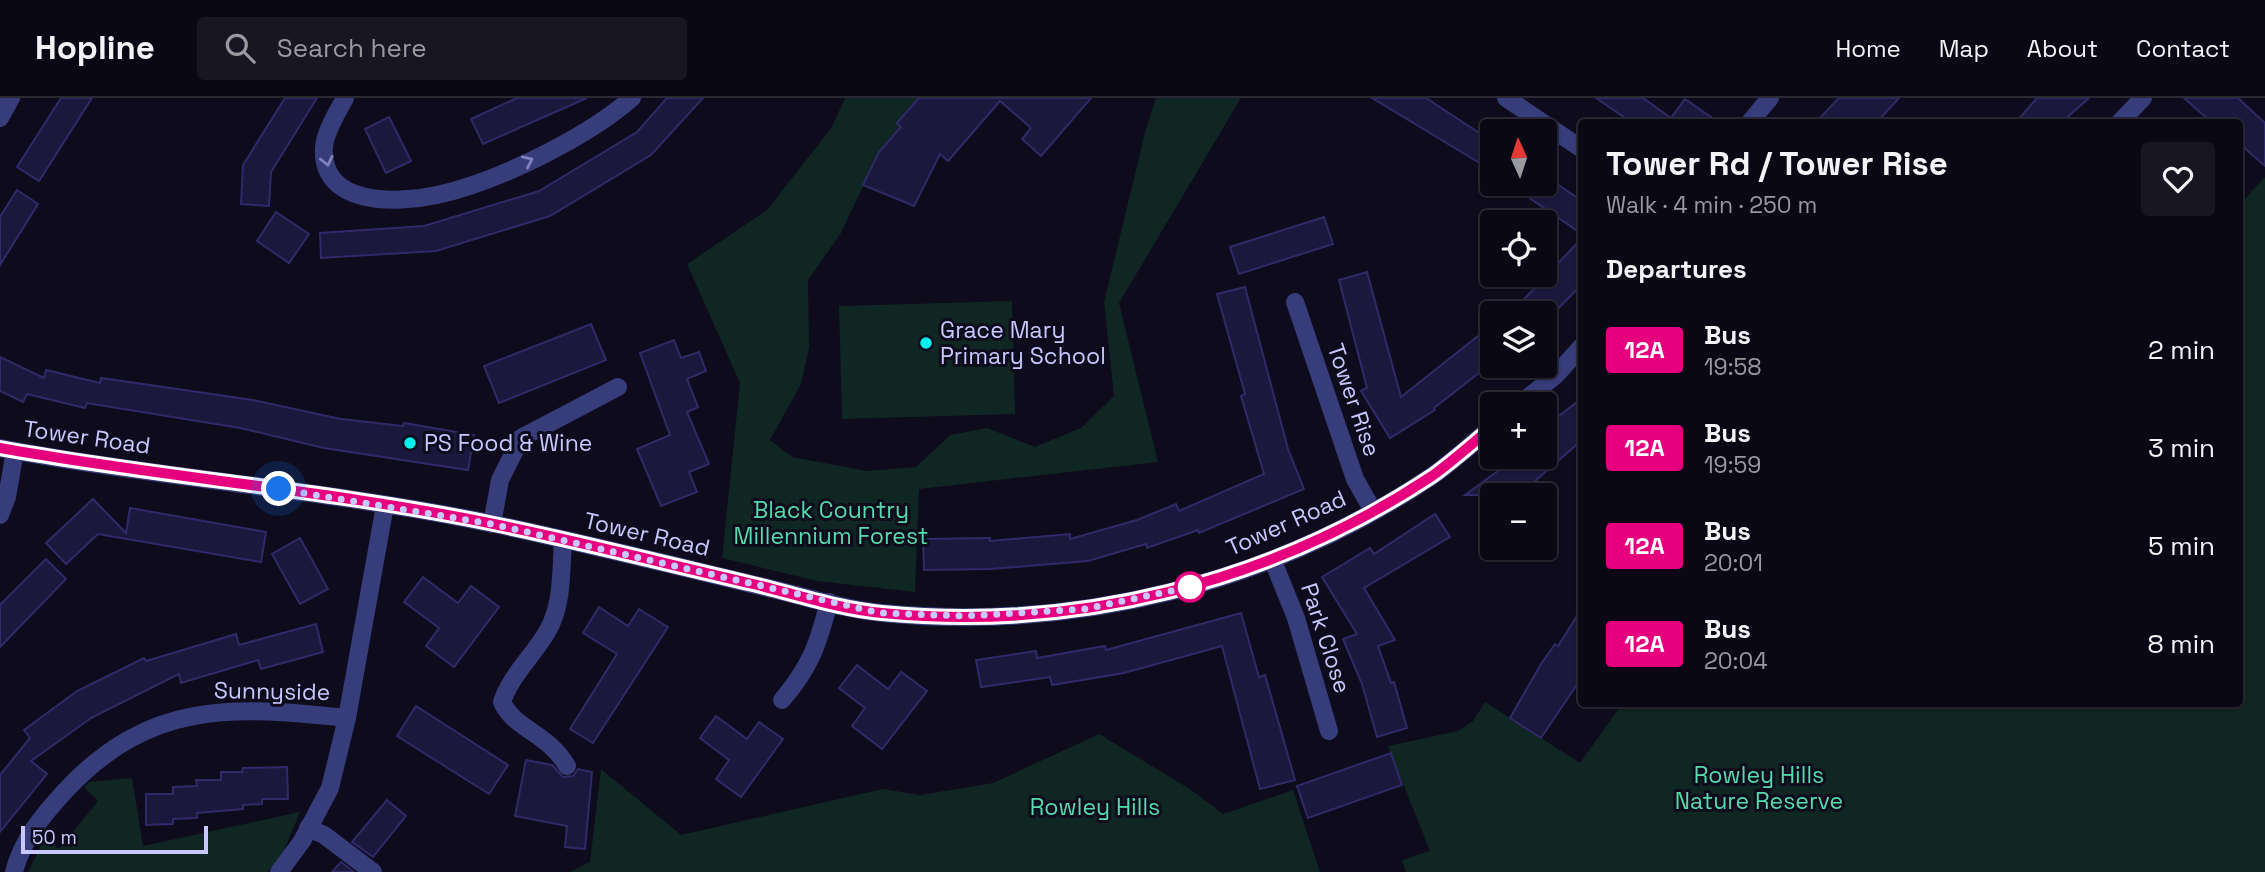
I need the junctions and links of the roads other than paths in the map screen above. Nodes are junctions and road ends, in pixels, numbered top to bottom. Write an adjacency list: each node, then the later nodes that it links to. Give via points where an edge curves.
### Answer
1 (11, 98): 7 (street)
2 (345, 98): 3 (street, one-way to 3, via 324,145 325,163 336,186 377,199 436,196 510,170 570,141)
3 (632, 98)
4 (1506, 98): 10 (street)
5 (1770, 98): 8 (street)
6 (2143, 98): 9 (street)
7 (0, 118)
8 (1753, 119)
9 (2123, 119)
10 (1578, 146)
11 (1295, 303): 18 (street, Tower Rise, via 1355,479)
12 (1578, 350): 14 (street)
13 (618, 387): 20 (street, via 521,438 500,480)
14 (1534, 392)
15 (1480, 437): 18 (street, Tower Road, via 1434,475)
16 (8, 450): 17 (street, Tower Road); 19 (street, via 7,497)
17 (385, 505): 20 (street, Tower Road); 25 (street)
18 (1373, 511): 22 (street, Tower Road)
19 (0, 515)
20 (492, 524): 21 (street, Tower Road)
21 (563, 540): 23 (street, Tower Road); 27 (street, via 555,613 502,702 508,716 544,737)
22 (1273, 561): 23 (street, Tower Road, via 1213,582 1085,609 965,616 880,613); 26 (street, Park Close, via 1296,618)
23 (829, 602): 24 (street, via 817,650 803,676)
24 (782, 699)
25 (347, 718): 28 (street, via 330,788); 29 (street, Sunnyside, via 272,710 211,713 149,727 90,765 28,837)
26 (1329, 731)
27 (567, 766)
28 (309, 828): 30 (street); 31 (street)
29 (14, 872)
30 (279, 872)
31 (373, 872)

